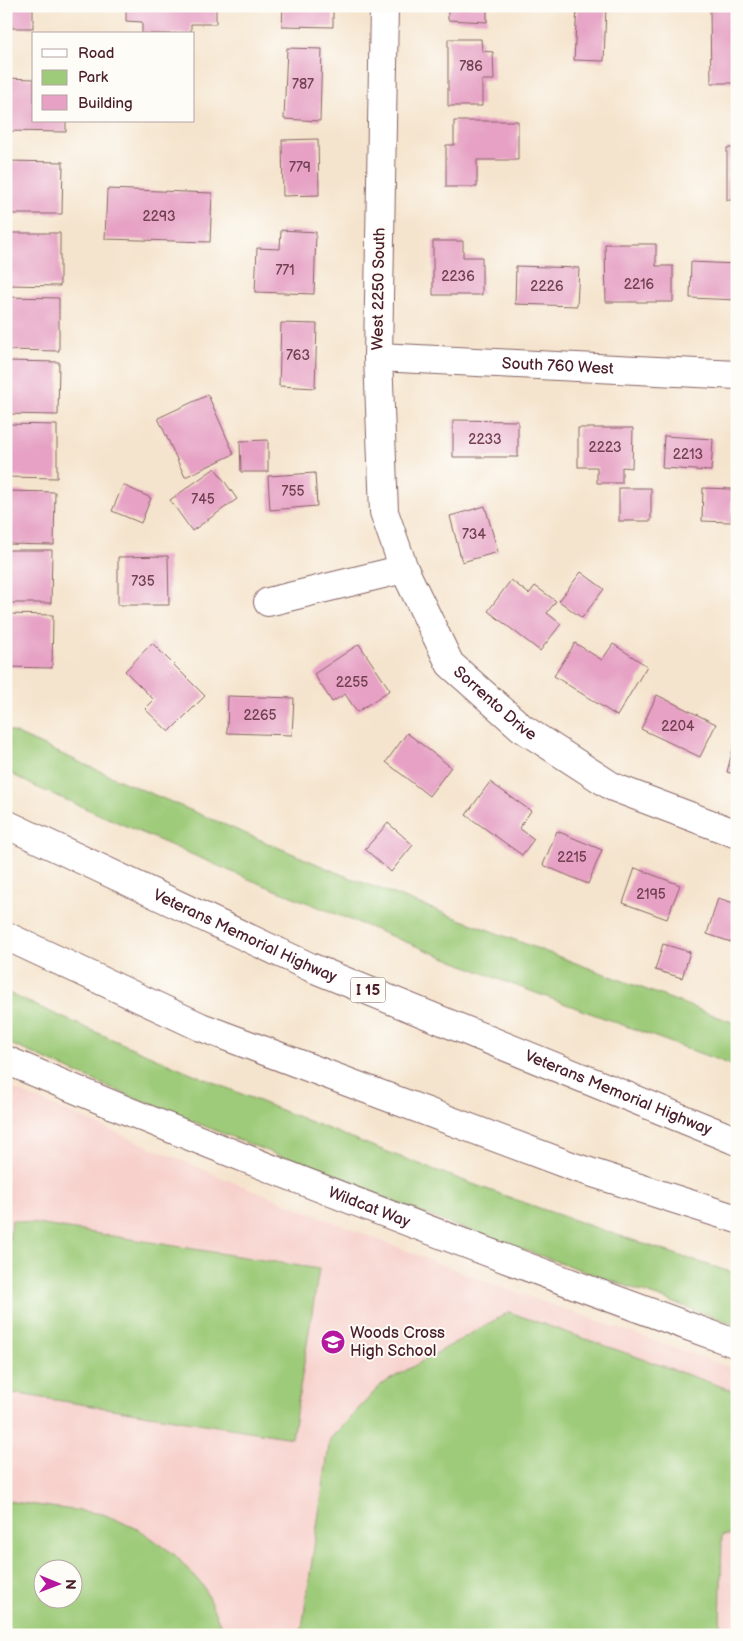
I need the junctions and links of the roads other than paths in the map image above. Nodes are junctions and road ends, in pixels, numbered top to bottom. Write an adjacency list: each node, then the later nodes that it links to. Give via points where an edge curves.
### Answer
1 (384, 6): 2 (main road, West 2250 South)
2 (378, 357): 3 (main road, South 760 West); 4 (main road, West 2250 South, via 384,512)
3 (737, 375)
4 (404, 569): 5 (main road); 7 (main road, Sorrento Drive, via 450,664 522,728 613,786)
5 (268, 602)
6 (6, 824): 10 (main road, Veterans Memorial Highway / I 15, via 310,967)
7 (737, 834)
8 (6, 936): 11 (main road, via 201,1027 574,1167)
9 (6, 1060): 12 (main road, Wildcat Way, via 362,1206)
10 (737, 1140)
11 (737, 1219)
12 (737, 1344)

